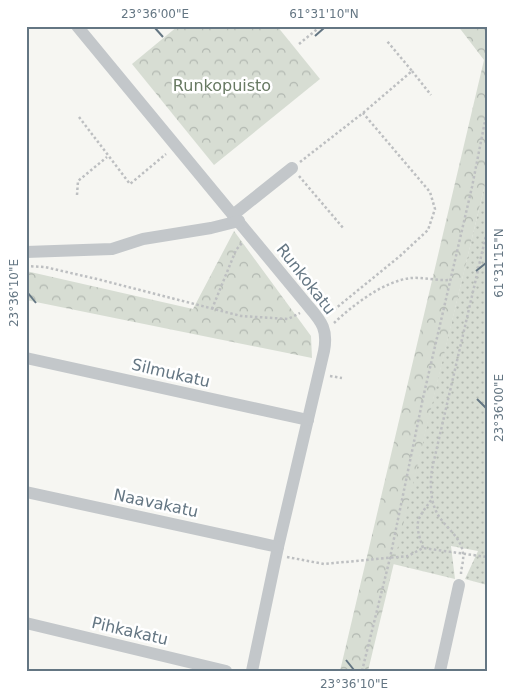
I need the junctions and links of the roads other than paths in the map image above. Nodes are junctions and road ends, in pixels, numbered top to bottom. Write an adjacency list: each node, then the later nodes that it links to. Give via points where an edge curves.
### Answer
1 (77, 26): 3 (street, Runkokatu)
2 (292, 168): 3 (street)
3 (236, 218): 4 (street, via 211,228 142,239 112,249); 6 (street, Runkokatu, via 323,326 324,350)
4 (26, 252)
5 (26, 358): 6 (street, Silmukatu)
6 (308, 420): 8 (street, Runkokatu)
7 (26, 492): 8 (street, Naavakatu)
8 (278, 551): 12 (street, Runkokatu)
9 (459, 586): 13 (street)
10 (26, 623): 11 (street, Pihkakatu)
11 (226, 671)
12 (252, 671)
13 (440, 671)

